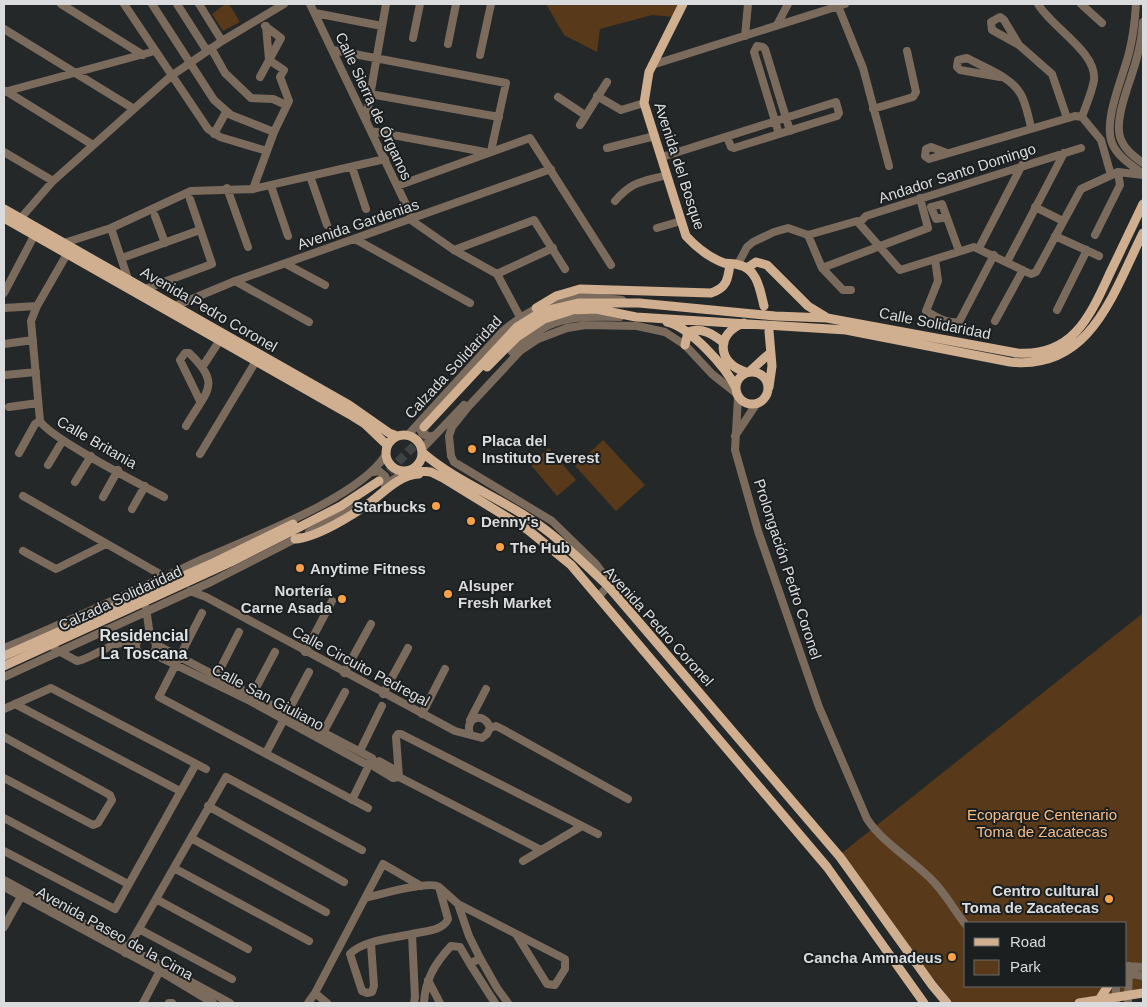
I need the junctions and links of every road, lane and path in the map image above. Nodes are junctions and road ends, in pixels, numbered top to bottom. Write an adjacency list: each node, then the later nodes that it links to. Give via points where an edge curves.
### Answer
1 (61, 4): 38 (street)
2 (124, 4): 36 (street)
3 (152, 4): 42 (street)
4 (177, 4): 34 (street)
5 (199, 4): 31 (street)
6 (310, 4): 19 (street, Calle Sierra de Órganos)
7 (386, 4): 26 (street)
8 (420, 4): 30 (street)
9 (456, 4): 32 (street)
10 (491, 4): 39 (street)
11 (683, 4): 43 (main road, Avenida del Bosque)
12 (748, 4): 29 (street)
13 (788, 4): 24 (street)
14 (1038, 4): 60 (street, via 1043,13 1086,55 1091,66 1094,79)
15 (1081, 4): 23 (street)
16 (1136, 4): 20 (street)
17 (279, 5): 21 (street)
18 (842, 5): 24 (street); 56 (street)
19 (315, 13): 26 (street); 35 (street, Calle Sierra de Órganos)
20 (1139, 17): 85 (street, via 1110,123 1112,144)
21 (257, 20): 25 (street); 31 (street)
22 (1143, 22): 27 (street)
23 (1102, 23)
24 (777, 25): 29 (street)
25 (266, 26): 41 (street); 41 (street, via 281,38)
26 (382, 26): 40 (street)
27 (1143, 28): 82 (street, via 1119,123 1122,142)
28 (4, 29): 44 (street)
29 (745, 36): 43 (street)
30 (413, 38)
31 (222, 41): 34 (street)
32 (448, 44)
33 (1019, 45): 62 (street, via 1052,74)
34 (209, 50): 42 (street); 54 (street, via 225,73 251,98 273,99)
35 (333, 50): 40 (street); 63 (street, Calle Sierra de Órganos)
36 (155, 51): 38 (street); 45 (street)
37 (907, 51): 56 (street, via 916,92 913,96)
38 (143, 55): 44 (street)
39 (480, 55)
40 (376, 58): 50 (street); 59 (street, via 506,83)
41 (269, 60): 46 (street); 54 (street, via 284,70 280,77 289,101)
42 (190, 63): 45 (street); 57 (street, via 214,100)
43 (652, 65): 53 (main road, Avenida del Bosque)
44 (75, 72): 49 (street); 55 (street)
45 (171, 76): 55 (street); 70 (street)
46 (260, 77)
47 (1000, 77): 47 (street, via 966,58 958,60 960,70); 66 (street, via 1020,92)
48 (607, 82): 51 (street)
49 (5, 91): 74 (street)
50 (370, 94): 59 (street); 63 (street)
51 (597, 96): 53 (street, via 621,110); 58 (street)
52 (558, 97): 58 (street)
53 (644, 104): 72 (main road, Avenida del Bosque)
54 (286, 105): 69 (street)
55 (134, 109): 74 (street)
56 (873, 109): 88 (street)
57 (226, 112): 69 (street, via 243,122); 70 (street)
58 (585, 115): 65 (street)
59 (500, 117): 79 (street)
60 (1082, 117): 62 (street); 91 (street, via 1101,140)
61 (786, 118): 64 (street); 64 (street, via 765,49 757,46 754,52); 68 (street); 68 (street, via 836,102 837,116)
62 (1067, 118): 66 (street)
63 (366, 119): 67 (street, Calle Sierra de Órganos)
64 (775, 122): 71 (street); 73 (street)
65 (580, 125)
66 (1031, 127): 80 (street)
67 (371, 131): 79 (street); 84 (street, Calle Sierra de Órganos)
68 (790, 131): 71 (street)
69 (274, 132): 77 (street)
70 (214, 134): 77 (street)
71 (779, 134): 73 (street, via 734,148)
72 (655, 136): 75 (street); 83 (main road, Avenida del Bosque)
73 (727, 137): 83 (street)
74 (93, 145): 95 (street)
75 (607, 148)
76 (1081, 148): 81 (street, Andador Santo Domingo)
77 (267, 151): 99 (street)
78 (4, 152): 95 (street)
79 (489, 152): 90 (street, via 530,138); 97 (street)
80 (947, 153)
81 (1064, 153): 87 (street, Andador Santo Domingo); 104 (street)
82 (1130, 154): 85 (street); 86 (street)
83 (662, 157): 93 (main road, Avenida del Bosque)
84 (385, 159): 89 (street); 97 (street, Calle Sierra de Órganos)
85 (1125, 161): 91 (street); 92 (street)
86 (1143, 162)
87 (1022, 165): 100 (street, Andador Santo Domingo); 131 (street)
88 (889, 166)
89 (352, 167): 94 (street); 106 (street)
90 (551, 169): 111 (street, Avenida Gardenias); 142 (street)
91 (1115, 173): 92 (street); 113 (street, via 1081,189); 124 (street, via 1120,185)
92 (1143, 174)
93 (667, 175): 102 (street, via 627,187); 112 (main road, Avenida del Bosque)
94 (310, 176): 96 (street); 115 (street)
95 (52, 181): 110 (street)
96 (271, 186): 99 (street); 122 (street)
97 (397, 186): 111 (street, Calle Sierra de Órganos)
98 (227, 188): 99 (street); 116 (street, via 186,192); 129 (street)
99 (253, 189)
100 (920, 198): 114 (street, Andador Santo Domingo, via 866,216); 128 (street, via 928,228)
101 (190, 199): 118 (street)
102 (614, 202)
103 (1143, 204): 166 (main road, Calle Solidaridad, via 1087,321 1066,341 1044,352 1017,353)
104 (1035, 207): 113 (street); 140 (street)
105 (4, 209): 110 (main road, Avenida Pedro Coronel)
106 (366, 209)
107 (155, 216): 127 (street)
108 (946, 217): 108 (street, via 942,204 931,208 936,219); 134 (street)
109 (4, 218): 121 (main road, Avenida Pedro Coronel)
110 (20, 219): 126 (main road, Avenida Pedro Coronel)
111 (411, 220): 125 (street, Avenida Gardenias); 132 (street)
112 (682, 221): 117 (street); 147 (main road, Avenida del Bosque, via 686,236 699,250)
113 (1063, 221): 123 (street)
114 (860, 222): 120 (street, Andador Santo Domingo); 128 (street)
115 (327, 225)
116 (112, 228): 126 (street); 138 (street)
117 (657, 228)
118 (200, 230): 127 (street); 152 (street, via 212,264)
119 (1143, 233): 169 (main road, Calle Solidaridad, via 1089,333 1068,351 1041,363 1010,362 846,330)
120 (808, 235): 144 (street); 147 (street, via 788,228 774,232 747,247)
121 (34, 236): 135 (main road, Avenida Pedro Coronel); 154 (street)
122 (288, 236)
123 (1055, 236): 133 (street); 146 (street, via 1036,272 1032,274)
124 (1095, 236)
125 (355, 239): 141 (street, Avenida Gardenias); 155 (street)
126 (64, 243): 150 (main road, Avenida Pedro Coronel)
127 (165, 243): 138 (street)
128 (879, 245): 139 (street, via 900,270); 144 (street)
129 (248, 247)
130 (553, 248): 132 (street, via 536,222 530,220); 145 (street); 148 (street)
131 (979, 248): 134 (street); 136 (street)
132 (454, 250): 148 (street)
133 (1087, 250): 137 (street); 162 (street)
134 (959, 251): 139 (street)
135 (67, 254): 150 (main road, Avenida Pedro Coronel); 157 (street, Calle Britania)
136 (994, 255): 139 (street, via 959,322 939,319 926,311 938,281); 140 (street)
137 (1098, 256)
138 (122, 258): 150 (street)
139 (935, 259)
140 (1007, 262): 146 (street)
141 (286, 264): 149 (street, Avenida Gardenias); 151 (street)
142 (611, 265)
143 (747, 268): 147 (main road, Avenida del Bosque); 159 (main road, via 757,280); 166 (main road, via 756,262 767,265 808,306)
144 (822, 268): 153 (street, via 843,290)
145 (565, 269)
146 (1023, 270): 167 (street)
147 (731, 271): 161 (main road, via 720,290 712,293 580,289 556,296)
148 (497, 274): 163 (street)
149 (235, 281): 158 (street, Avenida Gardenias); 168 (street)
150 (129, 284): 152 (main road, Avenida Pedro Coronel); 173 (main road, Avenida Pedro Coronel)
151 (325, 285)
152 (145, 289): 158 (main road, Avenida Pedro Coronel)
153 (851, 290)
154 (4, 293)
155 (470, 303)
156 (639, 303): 161 (street, Calzada Solidaridad, via 581,297 558,300); 166 (main road, Calle Solidaridad); 191 (main road, Calzada Solidaridad, via 578,303 556,307 533,317 510,335)
157 (37, 306): 160 (street); 172 (street, Calle Britania, via 31,320)
158 (175, 306): 178 (main road, Avenida Pedro Coronel)
159 (764, 306)
160 (4, 308)
161 (536, 308): 163 (street, Calzada Solidaridad)
162 (1057, 310)
163 (520, 317): 191 (street, Calzada Solidaridad, via 503,331)
164 (636, 317): 165 (main road, Calle Solidaridad); 191 (main road, Calzada Solidaridad, via 596,309 572,310 544,319 512,341); 192 (street, via 582,316 564,318 544,326 518,346)
165 (648, 317): 169 (main road, Calle Solidaridad); 171 (main road, via 677,324)
166 (827, 318)
167 (995, 321)
168 (309, 322)
169 (748, 322): 174 (main road, via 732,330)
170 (769, 331): 177 (main road)
171 (688, 332): 174 (main road, via 708,332); 176 (main road); 184 (main road, via 724,370)
172 (33, 340): 175 (street); 180 (street, Calle Britania)
173 (220, 340): 178 (main road, Avenida Pedro Coronel); 179 (street)
174 (724, 343): 181 (main road, via 723,353 731,366)
175 (4, 344)
176 (685, 345): 184 (street, via 712,374); 223 (street, via 665,332 643,326 586,325 554,332 533,342 509,362 468,407 449,436 451,456 458,466 552,521 596,564)
177 (770, 353): 181 (main road); 183 (main road, via 772,366)
178 (258, 357): 194 (main road, Avenida Pedro Coronel, via 349,404 389,434); 197 (main road, Avenida Pedro Coronel, via 365,424); 200 (street)
179 (203, 366): 185 (street, via 210,384); 185 (street, via 190,353 181,356)
180 (36, 372): 182 (street); 186 (street, Calle Britania)
181 (748, 372): 183 (main road, via 757,372 764,377); 184 (main road, via 738,379)
182 (5, 375)
183 (768, 389): 187 (main road, via 765,398)
184 (737, 392): 187 (main road, via 745,402); 195 (street, Prolongación Pedro Coronel)
185 (200, 402): 190 (street)
186 (38, 403): 188 (street); 189 (street, Calle Britania)
187 (757, 403): 195 (street)
188 (9, 407)
189 (40, 421): 196 (street, Calle Britania); 199 (street, via 35,424)
190 (186, 426)
191 (425, 426): 192 (street, via 419,427 429,437); 193 (street, Calzada Solidaridad)
192 (439, 432): 198 (street)
193 (408, 435): 194 (main road); 198 (main road, via 418,441)
194 (397, 436): 197 (main road)
195 (734, 438): 304 (street, Prolongación Pedro Coronel, via 758,531 819,707 870,824 886,842 930,877)
196 (63, 440): 201 (street, Calle Britania); 203 (street)
197 (387, 445): 202 (main road)
198 (423, 451): 205 (main road, via 419,463); 215 (main road, Avenida Pedro Coronel, via 435,463)
199 (19, 453)
200 (200, 454)
201 (91, 456): 204 (street, Calle Britania); 207 (street)
202 (385, 456): 205 (main road, via 394,469); 206 (street, Calzada Solidaridad)
203 (48, 465)
204 (118, 470): 208 (street, Calle Britania); 210 (street)
205 (407, 471): 206 (street, Calzada Solidaridad); 212 (main road, Avenida Pedro Coronel, via 421,470 437,475)
206 (378, 479): 216 (street, Calzada Solidaridad, via 357,507); 219 (main road, Calzada Solidaridad, via 341,506); 221 (street, Calzada Solidaridad, via 358,484 314,508); 229 (main road, Calzada Solidaridad, via 324,509)
207 (75, 482)
208 (145, 486): 211 (street, Calle Britania); 213 (street)
209 (23, 496): 217 (street)
210 (103, 497)
211 (164, 497)
212 (487, 504): 214 (main road, Avenida Pedro Coronel); 216 (main road, via 479,503 436,477 414,475 400,480 352,514 304,538)
213 (132, 509)
214 (500, 512): 215 (street, via 506,512 525,524); 225 (main road, Avenida Pedro Coronel, via 546,543)
215 (529, 518): 223 (main road, Avenida Pedro Coronel, via 568,548)
216 (295, 539): 220 (street, Calzada Solidaridad)
217 (106, 544): 218 (street, via 56,569); 221 (street)
218 (23, 550)
219 (231, 562): 220 (main road); 226 (main road, Calzada Solidaridad)
220 (245, 563): 222 (street, Calzada Solidaridad)
221 (161, 578): 229 (main road); 234 (street, Calzada Solidaridad)
222 (213, 581): 224 (street, Calzada Solidaridad); 227 (street, via 209,590)
223 (608, 586): 225 (street); 340 (main road, Avenida Pedro Coronel, via 840,856)
224 (190, 591): 226 (street, Calzada Solidaridad); 227 (street, Calle Circuito Pedregal)
225 (599, 596): 339 (main road, Avenida Pedro Coronel, via 827,867)
226 (161, 600): 230 (main road, Calzada Solidaridad)
227 (214, 601): 245 (street, Calle Circuito Pedregal)
228 (332, 601): 245 (street)
229 (122, 604): 241 (main road, Calzada Solidaridad)
230 (146, 607): 235 (street); 236 (main road, Calzada Solidaridad); 243 (street)
231 (202, 613): 248 (street)
232 (371, 624): 254 (street)
233 (239, 632): 256 (street)
234 (34, 636): 239 (street, Calzada Solidaridad); 241 (main road)
235 (150, 636): 237 (street); 238 (street, via 140,637)
236 (50, 645): 242 (main road, Calzada Solidaridad); 243 (street)
237 (157, 645): 246 (street); 248 (street, Calle San Giuliano)
238 (135, 646): 243 (street, via 128,642 120,643 77,661); 246 (street, via 142,656)
239 (4, 648)
240 (408, 648): 259 (street)
241 (16, 650): 247 (main road, Calzada Solidaridad)
242 (38, 651): 249 (main road); 251 (main road, Calzada Solidaridad)
243 (58, 652): 249 (street)
244 (275, 652): 260 (street)
245 (305, 652): 254 (street, Calle Circuito Pedregal)
246 (153, 654): 250 (street, Calle San Giuliano)
247 (4, 656)
248 (179, 656): 250 (street); 256 (street, Calle San Giuliano)
249 (35, 662): 255 (street)
250 (175, 665): 256 (street, Calle San Giuliano); 272 (street, via 158,697)
251 (4, 666)
252 (446, 669): 264 (street)
253 (309, 672): 265 (street)
254 (344, 673): 259 (street, Calle Circuito Pedregal)
255 (4, 677)
256 (215, 679): 260 (street, Calle San Giuliano)
257 (486, 689): 266 (street)
258 (345, 692): 268 (street)
259 (383, 694): 264 (street, Calle Circuito Pedregal)
260 (251, 698): 265 (street, Calle San Giuliano)
261 (15, 704): 263 (street); 274 (street, via 51,688); 278 (street)
262 (382, 706): 271 (street)
263 (4, 709)
264 (422, 714): 269 (street, Calle Circuito Pedregal, via 455,731)
265 (286, 716): 268 (street, Calle San Giuliano); 272 (street); 273 (street, Calle San Giuliano)
266 (470, 721): 267 (street, via 482,717); 269 (street)
267 (490, 728): 269 (street, via 482,738); 279 (street, via 502,729)
268 (324, 731): 271 (street, Calle San Giuliano)
269 (470, 734)
270 (4, 737): 276 (street, via 110,795 112,800 94,825)
271 (360, 751): 273 (street, Calle San Giuliano)
272 (266, 753): 280 (street)
273 (372, 762): 277 (street, via 393,778); 280 (street)
274 (196, 764): 275 (street); 278 (street)
275 (206, 769)
276 (4, 778)
277 (399, 778): 284 (street, via 396,737 401,734); 288 (street)
278 (180, 791): 294 (street)
279 (628, 799)
280 (352, 800): 282 (street)
281 (208, 806): 286 (street); 287 (street, via 224,778 229,777); 293 (street)
282 (368, 808)
283 (4, 818): 294 (street)
284 (582, 826): 285 (street); 288 (street)
285 (598, 834)
286 (191, 838): 291 (street); 303 (street)
287 (362, 850)
288 (541, 850): 290 (street)
289 (4, 851): 294 (street, via 115,909)
290 (522, 861)
291 (174, 868): 300 (street); 309 (street)
292 (4, 880): 298 (street, Avenida Paseo de la Cima)
293 (344, 882)
294 (128, 884)
295 (421, 886): 296 (street, via 435,884); 299 (street); 299 (street, via 383,864)
296 (439, 887): 301 (street); 302 (street)
297 (4, 888): 298 (street, Avenida Paseo de la Cima)
298 (23, 894): 305 (street); 312 (street, Avenida Paseo de la Cima)
299 (365, 898): 323 (street)
300 (156, 899): 306 (street); 311 (street)
301 (457, 903): 302 (street); 308 (street); 313 (street)
302 (445, 908): 307 (street, via 448,919 440,928)
303 (326, 912)
304 (964, 922)
305 (4, 928)
306 (139, 929): 312 (street); 319 (street)
307 (412, 934): 310 (street); 327 (street)
308 (516, 934): 308 (street, via 565,959 565,969 555,985 547,984)
309 (309, 941)
310 (371, 944): 310 (street, via 356,948 350,954 362,991 367,993 372,992 374,986)
311 (248, 949)
312 (127, 950): 316 (street, Avenida Paseo de la Cima)
313 (480, 958): 314 (street); 338 (street)
314 (470, 964): 320 (street, via 460,947 451,946 436,962); 337 (street)
315 (1143, 967): 317 (street)
316 (162, 968): 330 (street); 332 (street); 333 (street, Avenida Paseo de la Cima)
317 (1127, 970): 318 (street); 326 (street)
318 (1143, 976)
319 (232, 979)
320 (428, 980): 325 (street); 331 (street)
321 (1107, 987): 328 (main road)
322 (1116, 987): 329 (street)
323 (316, 993): 335 (street); 336 (street)
324 (1143, 993): 326 (main road)
325 (424, 999): 327 (street); 331 (street)
326 (1128, 999): 329 (main road)
327 (415, 1000)
328 (1099, 1000): 329 (main road); 341 (main road)
329 (1115, 1000)
330 (221, 1001): 334 (street)
331 (439, 1001)
332 (143, 1003)
333 (213, 1003)
334 (230, 1003)
335 (308, 1003)
336 (327, 1003)
337 (495, 1003)
338 (508, 1003)
339 (924, 1003)
340 (948, 1003)
341 (1079, 1003)

